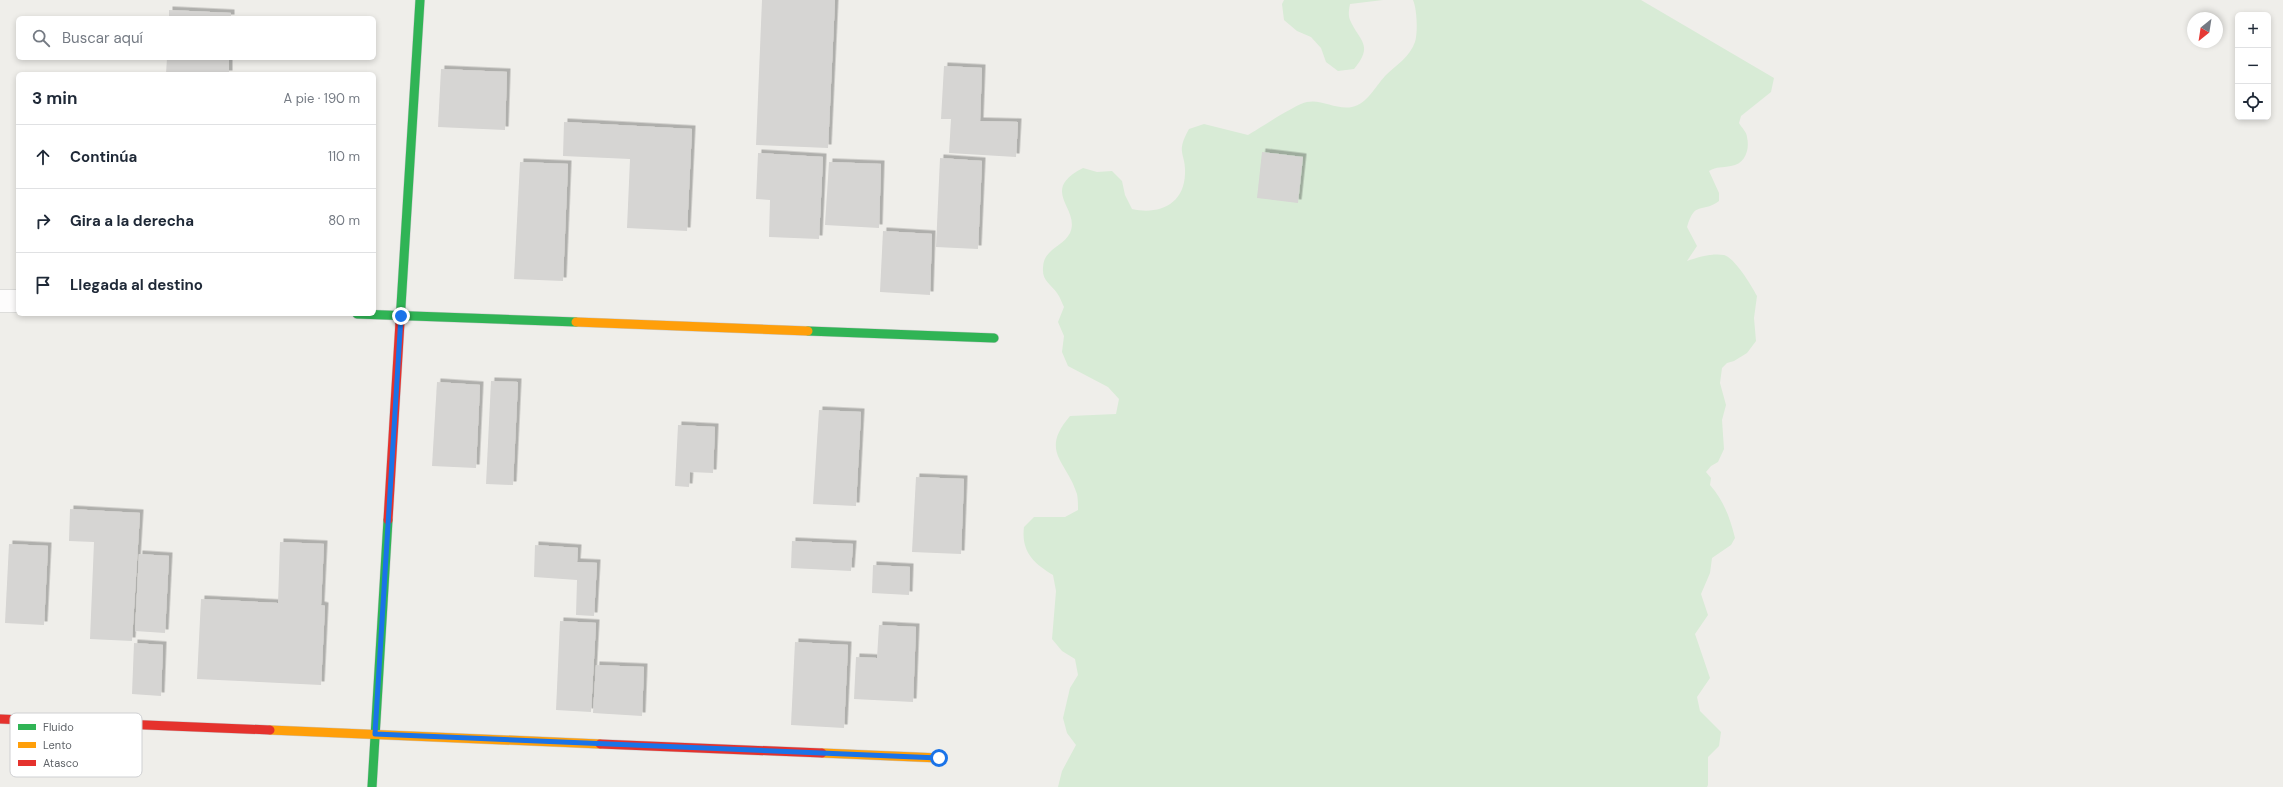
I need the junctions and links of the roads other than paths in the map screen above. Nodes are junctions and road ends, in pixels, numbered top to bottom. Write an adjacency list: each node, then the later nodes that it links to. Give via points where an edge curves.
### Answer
1 (420, 0): 5 (street)
2 (0, 301): 3 (street)
3 (16, 301)
4 (376, 315): 5 (street)
5 (401, 316): 6 (street); 10 (street)
6 (994, 338)
7 (0, 719): 8 (street)
8 (10, 719)
9 (142, 725): 10 (street)
10 (375, 734): 11 (street); 12 (street)
11 (939, 758)
12 (372, 787)

